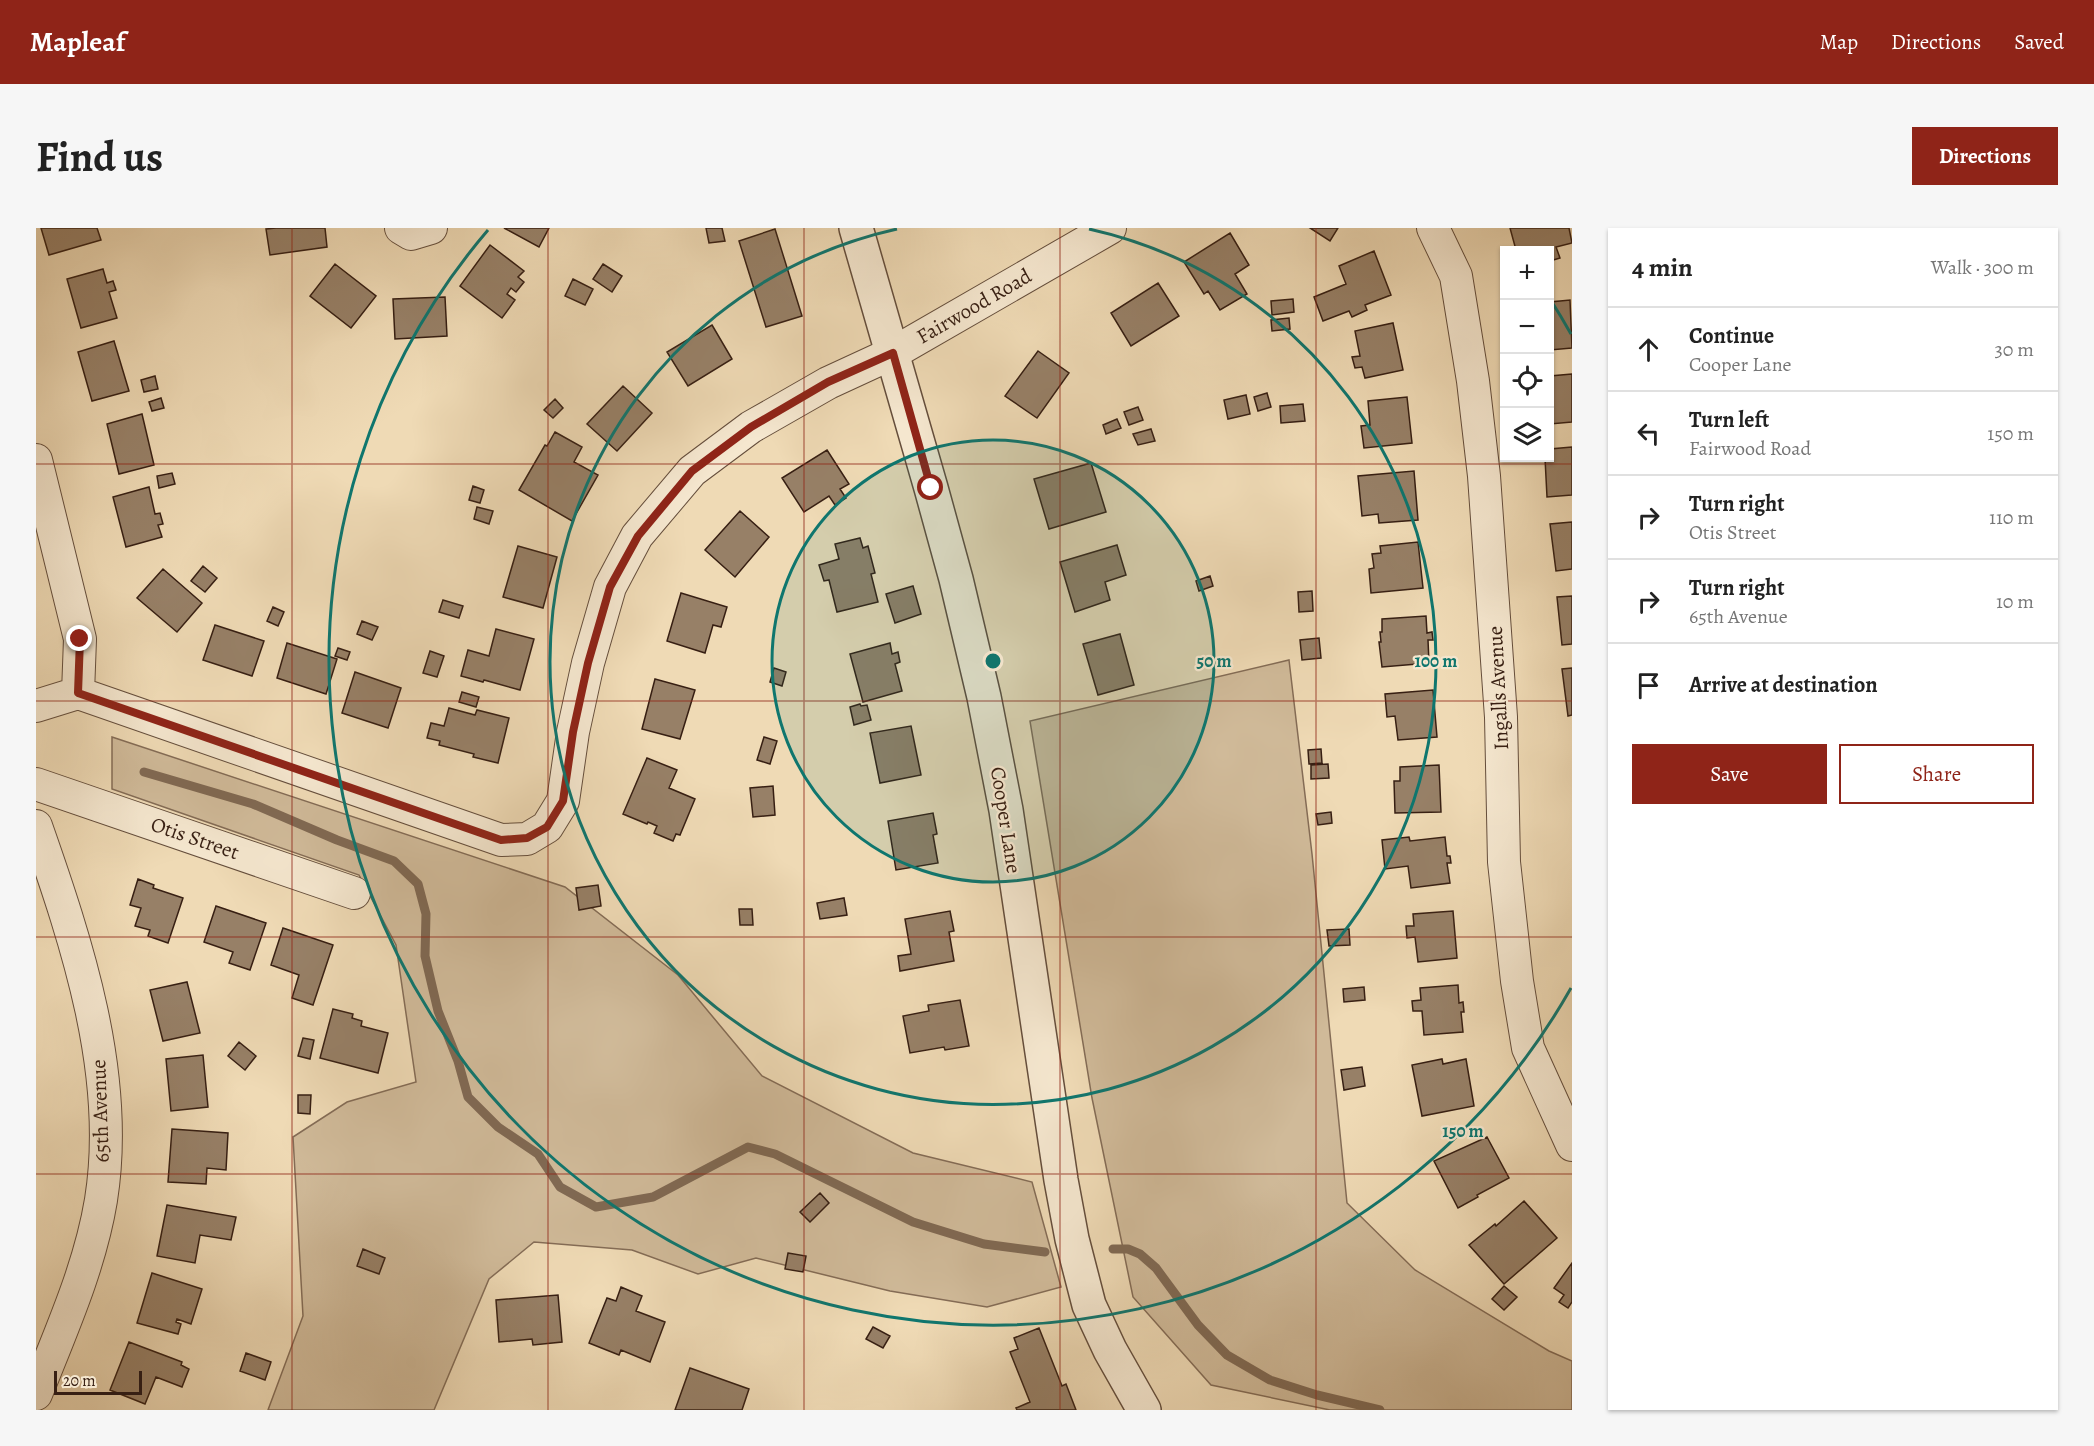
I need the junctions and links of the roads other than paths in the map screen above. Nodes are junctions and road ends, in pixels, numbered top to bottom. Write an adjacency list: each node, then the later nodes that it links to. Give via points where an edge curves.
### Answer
1 (400, 228): 2 (street, via 411,234)
2 (431, 228)
3 (856, 228): 6 (street, Cooper Lane)
4 (1110, 228): 6 (street, Fairwood Road)
5 (1433, 228): 13 (street, Ingalls Avenue, via 1456,276 1484,476 1501,717 1504,862 1517,981 1528,1048)
6 (893, 353): 8 (street, Fairwood Road, via 828,382 751,427 692,471 638,536 610,587 588,663 563,801 547,827 527,838 501,840); 15 (street, Cooper Lane, via 984,696 1006,810 1072,1239 1089,1305)
7 (36, 459): 8 (street, via 80,639)
8 (78, 693): 9 (street)
9 (36, 706)
10 (36, 783): 12 (street, Otis Street)
11 (36, 826): 14 (street, 65th Avenue, via 87,994 100,1060 106,1133 101,1199 88,1254)
12 (354, 893)
13 (1572, 1145)
14 (36, 1394)
15 (1144, 1410)

